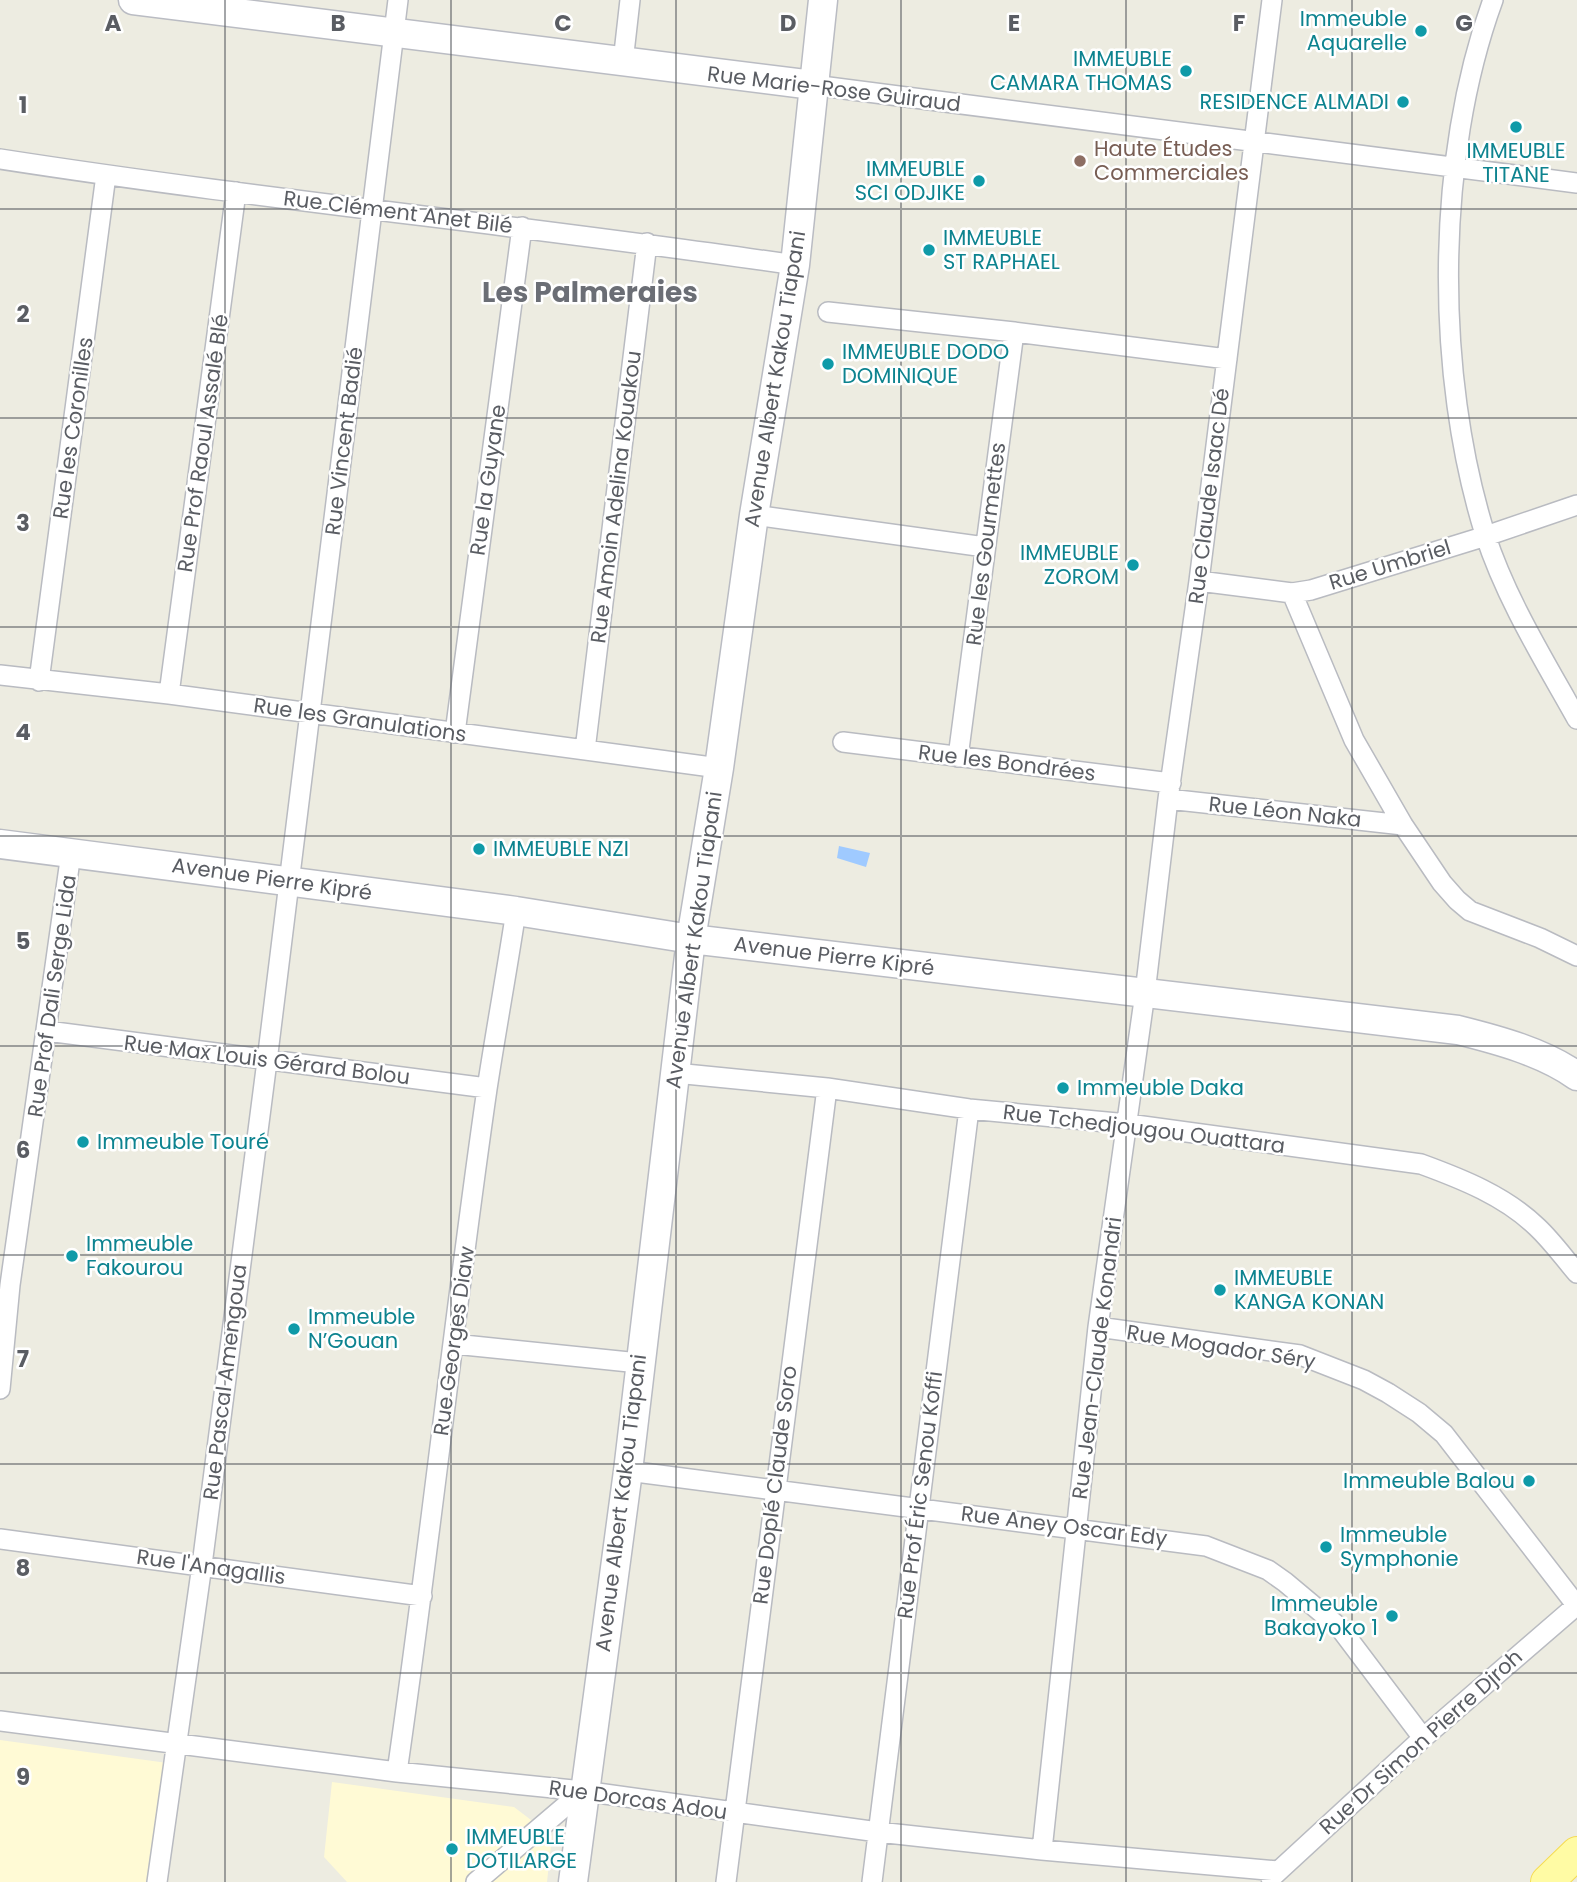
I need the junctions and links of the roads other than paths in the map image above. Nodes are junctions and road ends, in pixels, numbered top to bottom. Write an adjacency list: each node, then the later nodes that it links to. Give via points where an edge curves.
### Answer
1 (133, 0): 7 (street, Rue Marie-Rose Guiraud)
2 (398, 0): 8 (street, Rue Vincent Badié)
3 (629, 0): 9 (street)
4 (823, 0): 10 (street, Avenue Albert Kakou Tiapani)
5 (1272, 0): 11 (street, Rue Claude Isaac Dé)
6 (1493, 0): 13 (street, via 1474,64)
7 (175, 3): 8 (street, Rue Marie-Rose Guiraud)
8 (394, 32): 9 (street, Rue Marie-Rose Guiraud); 17 (street, Rue Vincent Badié)
9 (623, 62): 10 (street, Rue Marie-Rose Guiraud)
10 (813, 85): 11 (street, Rue Marie-Rose Guiraud); 20 (street, Avenue Albert Kakou Tiapani)
11 (1253, 142): 13 (street, Rue Marie-Rose Guiraud); 23 (street, Rue Claude Isaac Dé)
12 (0, 159): 14 (street, Rue Clément Anet Bilé)
13 (1454, 168): 15 (street, Rue Marie-Rose Guiraud); 26 (street, via 1452,376)
14 (106, 176): 16 (street, Rue Clément Anet Bilé); 31 (street, Rue les Coronilles)
15 (1577, 183)
16 (236, 192): 17 (street, Rue Clément Anet Bilé); 32 (street, Rue Prof Raoul Assalé Blé)
17 (372, 208): 18 (street, Rue Clément Anet Bilé); 33 (street, Rue Vincent Badié)
18 (522, 227): 19 (street, Rue Clément Anet Bilé); 35 (street, Rue la Guyane)
19 (647, 243): 20 (street, Rue Clément Anet Bilé); 37 (street, Rue Amoin Adelina Kouakou)
20 (795, 265): 25 (street, Avenue Albert Kakou Tiapani)
21 (828, 312): 22 (street)
22 (1014, 332): 23 (street); 27 (street, Rue les Gourmettes)
23 (1227, 359): 28 (street, Rue Claude Isaac Dé)
24 (1577, 505): 26 (street, Rue Umbriel)
25 (754, 515): 27 (street); 39 (street, Avenue Albert Kakou Tiapani)
26 (1486, 536): 29 (street, Rue Umbriel); 34 (street, via 1507,588)
27 (985, 547): 38 (street, Rue les Gourmettes)
28 (1199, 581): 29 (street, Rue Umbriel); 40 (street, Rue Claude Isaac Dé)
29 (1292, 593): 41 (street, via 1354,740)
30 (0, 675): 31 (street, Rue les Granulations)
31 (39, 681): 32 (street, Rue les Granulations)
32 (169, 694): 33 (street, Rue les Granulations)
33 (311, 712): 35 (street, Rue les Granulations); 44 (street, Rue Vincent Badié)
34 (1577, 719)
35 (455, 733): 37 (street, Rue les Granulations)
36 (843, 742): 38 (street, Rue les Bondrées)
37 (585, 750): 39 (street, Rue les Granulations)
38 (958, 757): 40 (street, Rue les Bondrées)
39 (719, 768): 46 (street, Avenue Albert Kakou Tiapani)
40 (1170, 791): 41 (street, Rue Léon Naka); 48 (street, Rue Claude Isaac Dé)
41 (1403, 825): 47 (street, via 1443,883 1470,911)
42 (0, 844): 43 (street, Avenue Pierre Kipré)
43 (71, 853): 44 (street, Avenue Pierre Kipré); 49 (street, Rue Prof Dali Serge Lida)
44 (289, 881): 45 (street, Avenue Pierre Kipré); 50 (street, Rue Pascal Amengoua)
45 (516, 911): 46 (street, Avenue Pierre Kipré); 53 (street, Rue Georges Diaw)
46 (691, 939): 48 (street, Avenue Pierre Kipré); 51 (street, Avenue Albert Kakou Tiapani)
47 (1577, 956)
48 (1145, 993): 52 (street, Avenue Pierre Kipré, via 1458,1030 1500,1041); 56 (street, Rue Jean-Claude Konandri)
49 (47, 1031): 50 (street, Rue Max Louis Gérard Bolou); 58 (street, Rue Prof Dali Serge Lida)
50 (267, 1061): 53 (street, Rue Max Louis Gérard Bolou); 68 (street, Rue Pascal Amengoua)
51 (675, 1073): 54 (street, Rue Tchedjougou Ouattara); 61 (street, Avenue Albert Kakou Tiapani)
52 (1577, 1076)
53 (487, 1088): 60 (street, Rue Georges Diaw)
54 (827, 1088): 55 (street, Rue Tchedjougou Ouattara); 64 (street, Rue Doplé Claude Soro)
55 (969, 1109): 56 (street, Rue Tchedjougou Ouattara); 65 (street, Rue Prof Éric Senou Koffi)
56 (1128, 1124): 57 (street, Rue Tchedjougou Ouattara, via 1421,1164 1506,1203 1536,1226); 59 (street, Rue Jean-Claude Konandri)
57 (1577, 1273)
58 (5, 1284): 62 (street, Rue Prof Dali Serge Lida)
59 (1098, 1326): 66 (street, Rue Jean-Claude Konandri); 70 (street, Rue Mogador Séry, via 1300,1355 1388,1393 1444,1434)
60 (454, 1344): 61 (street); 69 (street, Rue Georges Diaw)
61 (639, 1363): 63 (street, Avenue Albert Kakou Tiapani)
62 (0, 1388)
63 (628, 1471): 64 (street, Rue Aney Oscar Edy); 75 (street, Avenue Albert Kakou Tiapani)
64 (774, 1489): 65 (street, Rue Aney Oscar Edy); 76 (street, Rue Doplé Claude Soro)
65 (918, 1507): 66 (street, Rue Aney Oscar Edy); 77 (street, Rue Prof Éric Senou Koffi)
66 (1077, 1527): 72 (street, Rue Aney Oscar Edy, via 1206,1546 1268,1570 1340,1628); 78 (street, Rue Jean-Claude Konandri)
67 (0, 1539): 68 (street, Rue l'Anagallis)
68 (202, 1565): 69 (street, Rue l'Anagallis); 73 (street, Rue Pascal Amengoua)
69 (422, 1596): 74 (street, Rue Georges Diaw)
70 (1577, 1606): 72 (street, Rue Dr Simon Pierre Djroh)
71 (0, 1721): 73 (street, Rue Dorcas Adou)
72 (1423, 1738): 80 (street, Rue Dr Simon Pierre Djroh)
73 (176, 1745): 74 (street, Rue Dorcas Adou); 81 (street, Rue Pascal Amengoua)
74 (397, 1772): 75 (street, Rue Dorcas Adou)
75 (583, 1791): 76 (street, Rue Dorcas Adou); 82 (street); 83 (street, Avenue Albert Kakou Tiapani)
76 (735, 1813): 77 (street, Rue Dorcas Adou); 84 (street, Rue Doplé Claude Soro)
77 (878, 1832): 78 (street, Rue Dorcas Adou); 85 (street, Rue Prof Éric Senou Koffi)
78 (1042, 1850): 80 (street, Rue Dorcas Adou)
79 (1577, 1853): 86 (main road)
80 (1273, 1876)
81 (158, 1882)
82 (476, 1882)
83 (573, 1882)
84 (726, 1882)
85 (872, 1882)
86 (1547, 1882)

